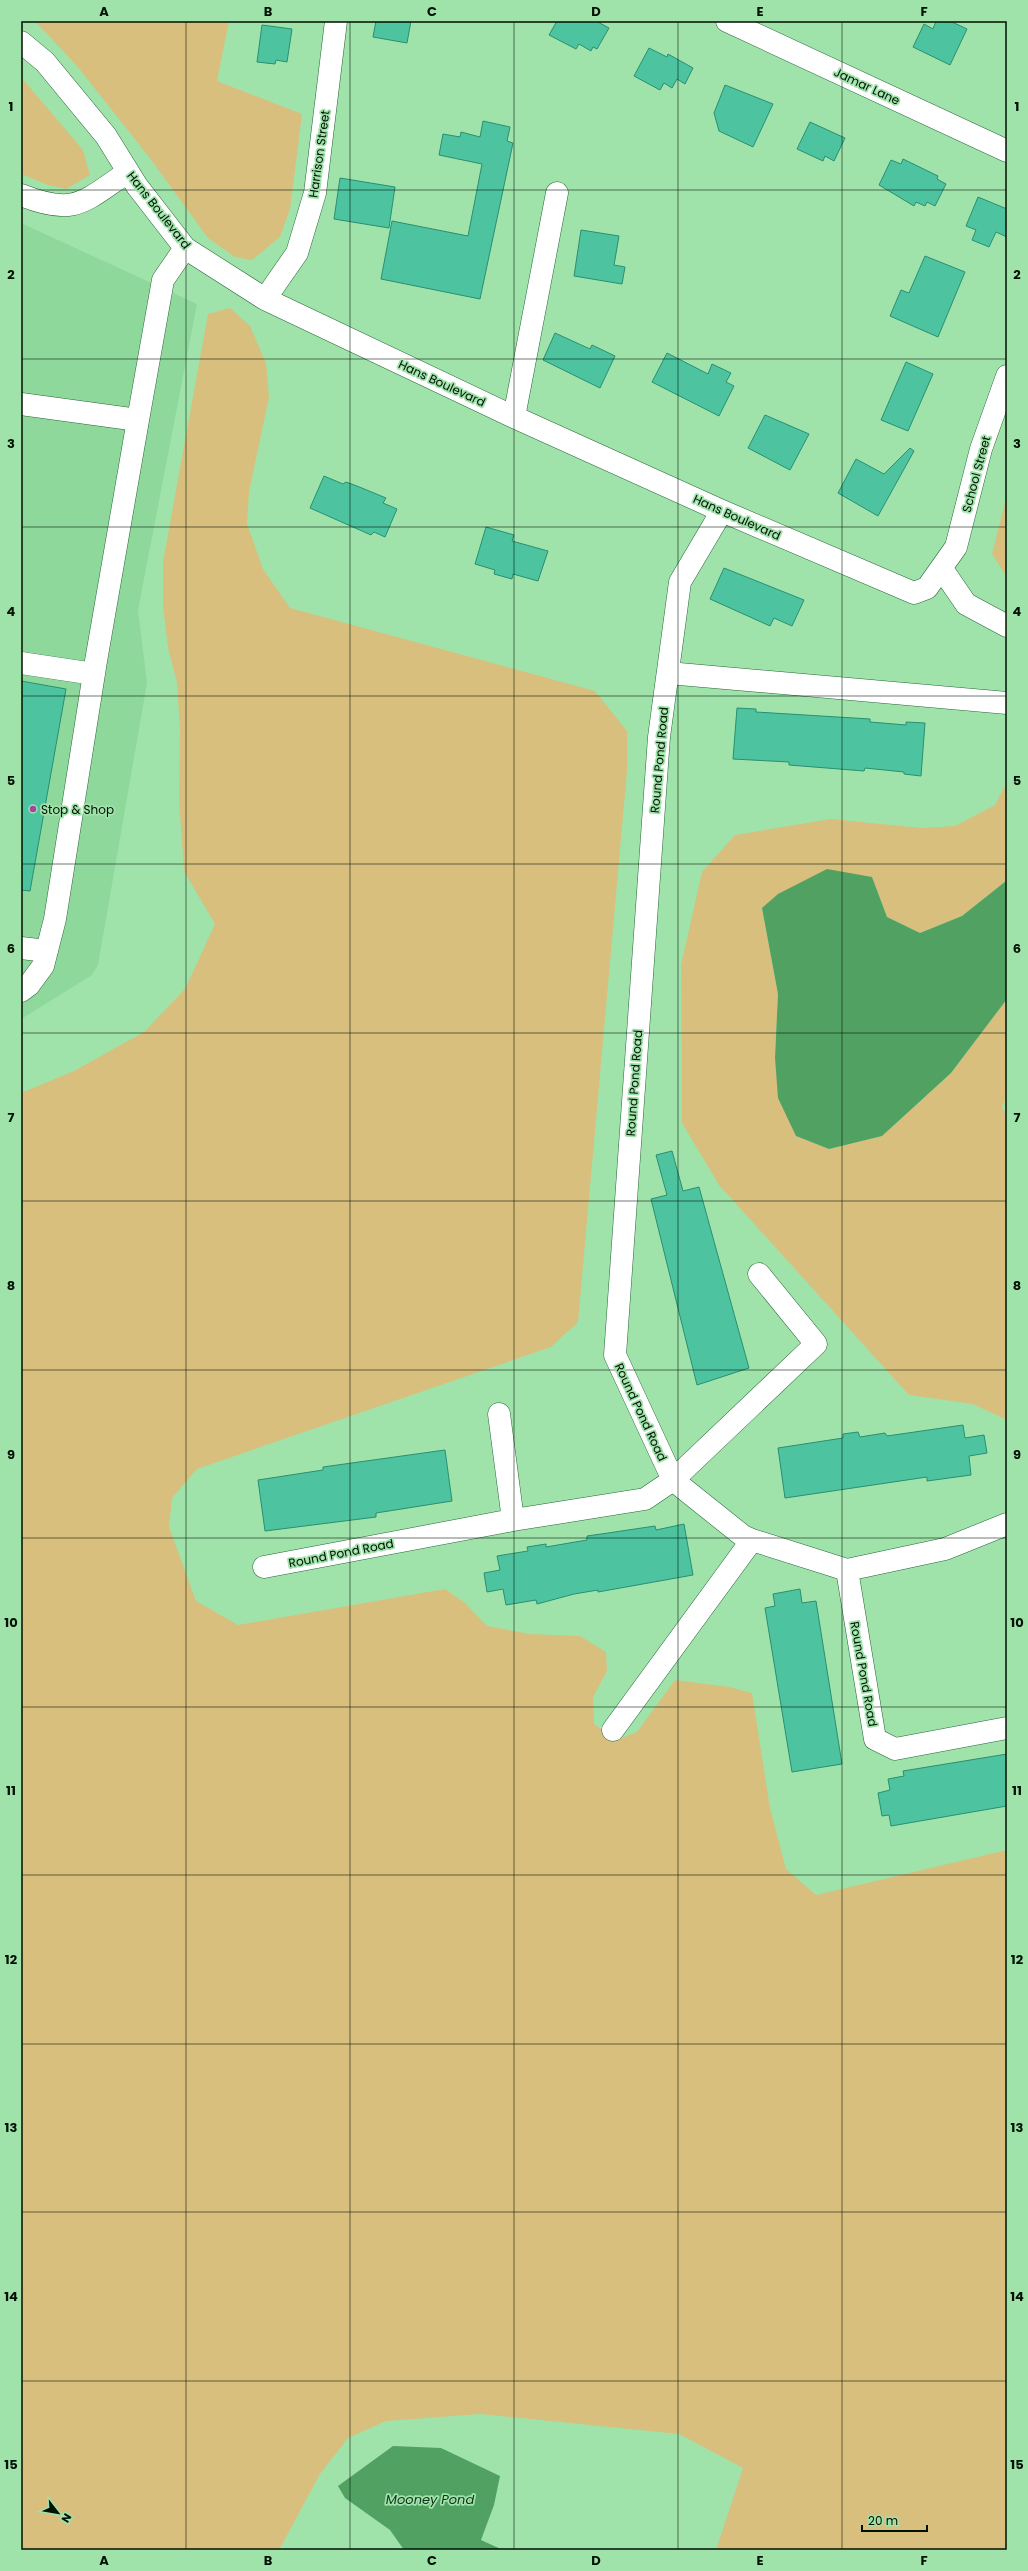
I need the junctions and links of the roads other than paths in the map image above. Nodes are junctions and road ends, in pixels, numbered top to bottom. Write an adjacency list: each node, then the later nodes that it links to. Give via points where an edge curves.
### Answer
1 (336, 21): 9 (street, Harrison Street, via 315,193 297,253)
2 (727, 21): 4 (street, Jamar Lane)
3 (21, 42): 5 (street, Hans Boulevard, via 45,62 106,136)
4 (1007, 151)
5 (128, 172): 7 (street, via 82,203 55,206); 8 (street, Hans Boulevard)
6 (558, 193): 12 (street)
7 (21, 195)
8 (185, 248): 9 (street, Hans Boulevard); 13 (street, via 163,280)
9 (265, 299): 12 (street, Hans Boulevard)
10 (1007, 376): 15 (street, School Street, via 981,449 956,547)
11 (21, 404): 13 (street)
12 (514, 417): 14 (street, Hans Boulevard)
13 (138, 420): 19 (street)
14 (722, 511): 15 (street, Hans Boulevard, via 914,593 927,588); 18 (street, Round Pond Road, via 680,582)
15 (942, 569): 16 (street, via 966,604)
16 (1007, 626)
17 (21, 664): 19 (street)
18 (668, 673): 20 (street); 26 (street, Round Pond Road, via 659,737 615,1355)
19 (94, 674): 22 (street, via 55,919)
20 (1007, 702)
21 (21, 948): 22 (street)
22 (47, 951): 23 (street, via 38,974)
23 (21, 991)
24 (759, 1274): 26 (street, Round Pond Road, via 816,1344)
25 (499, 1414): 27 (street)
26 (673, 1480): 27 (street, Round Pond Road, via 645,1499); 29 (street, Round Pond Road, via 743,1536)
27 (513, 1520): 30 (street, Round Pond Road)
28 (1007, 1524): 31 (street, Round Pond Road, via 945,1549)
29 (752, 1540): 31 (street, Round Pond Road); 33 (street)
30 (264, 1568)
31 (847, 1570): 32 (street, Round Pond Road, via 875,1739 895,1749)
32 (1007, 1728)
33 (613, 1730)

